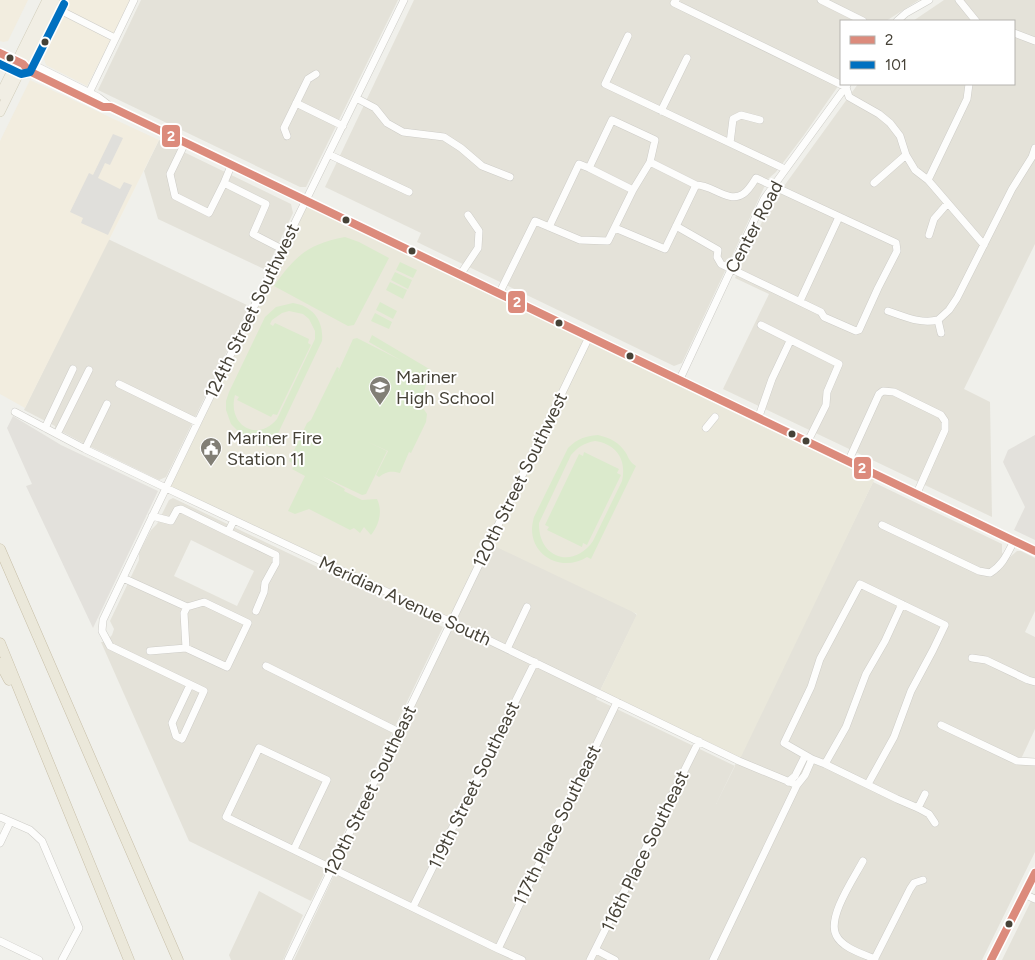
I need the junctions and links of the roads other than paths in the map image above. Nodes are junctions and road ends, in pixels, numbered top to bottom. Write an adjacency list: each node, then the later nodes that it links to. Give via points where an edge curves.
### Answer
1 (134, 0): 13 (street)
2 (404, 0): 24 (street, 124th Street Southwest)
3 (822, 0): 8 (street)
4 (930, 0): 9 (street)
5 (959, 0): 10 (street)
6 (675, 1): 19 (street)
7 (51, 2): 13 (street); 17 (main road)
8 (861, 20)
9 (898, 20)
10 (975, 20)
11 (1015, 33): 14 (street)
12 (628, 36): 27 (street, via 606,84)
13 (115, 38): 22 (street)
14 (1035, 41)
15 (0, 53): 17 (street)
16 (687, 58): 27 (street)
17 (20, 63): 22 (street, via 32,64); 23 (main road); 26 (street, via 29,71 103,107); 28 (main road)
18 (316, 74): 25 (street, via 308,79)
19 (840, 82)
20 (847, 85): 36 (street, via 849,96 890,123 900,136); 40 (street, Center Road)
21 (969, 85): 42 (street, via 967,98)
22 (89, 93): 26 (street)
23 (0, 95)
24 (356, 98): 30 (street, 124th Street Southwest); 41 (street, via 375,108 387,123 403,132 444,137 482,166)
25 (296, 103): 30 (street); 31 (street, via 284,128)
26 (111, 107): 32 (street)
27 (661, 111): 33 (street)
28 (0, 112)
29 (760, 120): 33 (street, via 741,115 733,119)
30 (343, 126): 35 (street, 124th Street Southwest)
31 (286, 136)
32 (185, 143): 38 (street); 43 (street, via 170,174 175,196 209,213)
33 (730, 143): 40 (street)
34 (1035, 148): 57 (street)
35 (330, 155): 48 (street); 49 (street, 124th Street Southwest)
36 (906, 155): 42 (street, via 915,170); 44 (street)
37 (650, 162): 39 (street, via 655,140 612,120); 45 (street); 47 (street)
38 (231, 166): 43 (street); 49 (street)
39 (589, 168): 47 (street); 54 (street, via 579,164)
40 (785, 169): 46 (street, Center Road)
41 (510, 177)
42 (928, 180): 50 (street)
43 (224, 183): 58 (street, via 266,204 253,234)
44 (874, 183)
45 (696, 185): 46 (street, via 702,184 728,196 744,194 756,178); 53 (street)
46 (773, 186): 52 (street); 59 (street, Center Road)
47 (633, 190): 55 (street)
48 (409, 192)
49 (306, 202): 58 (street, 124th Street Southwest); 60 (street)
50 (947, 204): 56 (street, via 934,219); 57 (street)
51 (468, 215): 60 (street, via 479,231 478,248)
52 (839, 217): 62 (street); 62 (street, via 896,243 896,251 859,330 851,330 824,317)
53 (676, 226): 55 (street, via 665,249); 59 (street, via 718,250 717,258 721,264)
54 (550, 227): 55 (street, via 580,240 608,241); 61 (street, via 534,221)
55 (615, 228)
56 (929, 235)
57 (984, 245): 64 (street, via 949,310)
58 (282, 249): 77 (street, 124th Street Southwest)
59 (731, 269): 62 (street); 71 (street, Center Road)
60 (460, 275): 61 (street)
61 (499, 294): 67 (street)
62 (800, 301)
63 (888, 311): 64 (street, via 918,322)
64 (938, 320): 66 (street)
65 (761, 325): 68 (street)
66 (941, 333)
67 (589, 337): 71 (street); 98 (street, 120th Street Southwest)
68 (790, 341): 76 (street); 81 (street, via 839,364 827,392 826,405)
69 (73, 368): 78 (street)
70 (89, 370): 80 (street)
71 (679, 381): 76 (street)
72 (119, 384): 77 (street)
73 (107, 404): 82 (street)
74 (15, 412): 78 (street, Meridian Avenue South)
75 (715, 417): 79 (street)
76 (758, 419): 81 (street)
77 (197, 422): 84 (street, 124th Street Southwest)
78 (45, 428): 80 (street, Meridian Avenue South)
79 (706, 428)
80 (56, 434): 82 (street, Meridian Avenue South)
81 (807, 443): 83 (street)
82 (85, 449): 84 (street, Meridian Avenue South)
83 (848, 462): 85 (street); 85 (street, via 879,394 894,392 941,415 946,421)
84 (166, 488): 86 (street, 124th Street Southwest); 87 (street, Meridian Avenue South)
85 (917, 493): 90 (street)
86 (152, 516): 89 (street, via 171,521 181,509); 93 (street, 124th Street Southwest)
87 (234, 520): 89 (street); 98 (street, Meridian Avenue South)
88 (882, 525): 90 (street, via 979,571 990,573 999,568)
89 (228, 532): 97 (street, via 276,556)
90 (1014, 541): 92 (street)
91 (0, 549): 141 (highway)
92 (1035, 551)
93 (123, 578): 95 (street); 108 (street, 124th Street Southwest, via 103,620 102,631 110,646)
94 (902, 604): 114 (street, via 860,584 820,659 811,687 784,743); 117 (street, via 866,674 846,727); 120 (street, via 945,625 911,691 894,737)
95 (187, 607): 100 (street, via 184,613); 100 (street, via 204,602 248,623 227,667)
96 (527, 607): 101 (street)
97 (256, 611)
98 (451, 622): 101 (street, Meridian Avenue South); 111 (street, 120th Street Southeast)
99 (0, 643): 113 (highway)
100 (186, 648): 102 (street)
101 (508, 650): 104 (street, Meridian Avenue South)
102 (150, 651)
103 (972, 658): 107 (street, via 986,660)
104 (535, 662): 109 (street, Meridian Avenue South); 134 (street, 119th Street Southeast)
105 (0, 664): 113 (highway)
106 (266, 666): 111 (street)
107 (1035, 682)
108 (190, 685): 108 (street, via 204,692 182,739 176,736 172,723)
109 (617, 702): 112 (street, Meridian Avenue South); 136 (street, 117th Place Southeast)
110 (942, 724): 116 (street, via 1017,761)
111 (399, 732): 129 (street, 120th Street Southeast)
112 (699, 741): 118 (street, Meridian Avenue South); 137 (street, 116th Place Southeast)
113 (40, 743): 140 (highway)
114 (805, 756): 115 (street); 118 (street, via 796,776)
115 (812, 759): 117 (street); 119 (street, via 805,775)
116 (1035, 762)
117 (825, 764): 120 (street)
118 (788, 782): 119 (street, Meridian Avenue South)
119 (796, 784): 146 (street)
120 (868, 784): 122 (street)
121 (925, 794): 122 (street)
122 (918, 808): 125 (street, via 929,814)
123 (0, 817): 124 (street)
124 (10, 822): 126 (street); 139 (street, via 30,830 42,841 79,928)
125 (935, 823)
126 (0, 843)
127 (294, 849): 127 (street, via 327,780 259,748 226,816); 129 (street)
128 (862, 861): 147 (street, via 835,915 833,927 836,936 845,944)
129 (332, 868): 134 (street); 142 (street, 120th Street Southeast)
130 (1035, 873): 132 (street)
131 (923, 880): 147 (street, via 914,883 910,889)
132 (1024, 894): 133 (street); 148 (street)
133 (1035, 899)
134 (413, 908): 136 (street)
135 (0, 941): 138 (street)
136 (498, 949): 143 (street)
137 (596, 950): 144 (street, 116th Place Southeast); 145 (street)
138 (38, 960)
139 (62, 960)
140 (128, 960)
141 (178, 960)
142 (288, 960)
143 (522, 960)
144 (590, 960)
145 (615, 960)
146 (713, 960)
147 (875, 960)
148 (990, 960)

